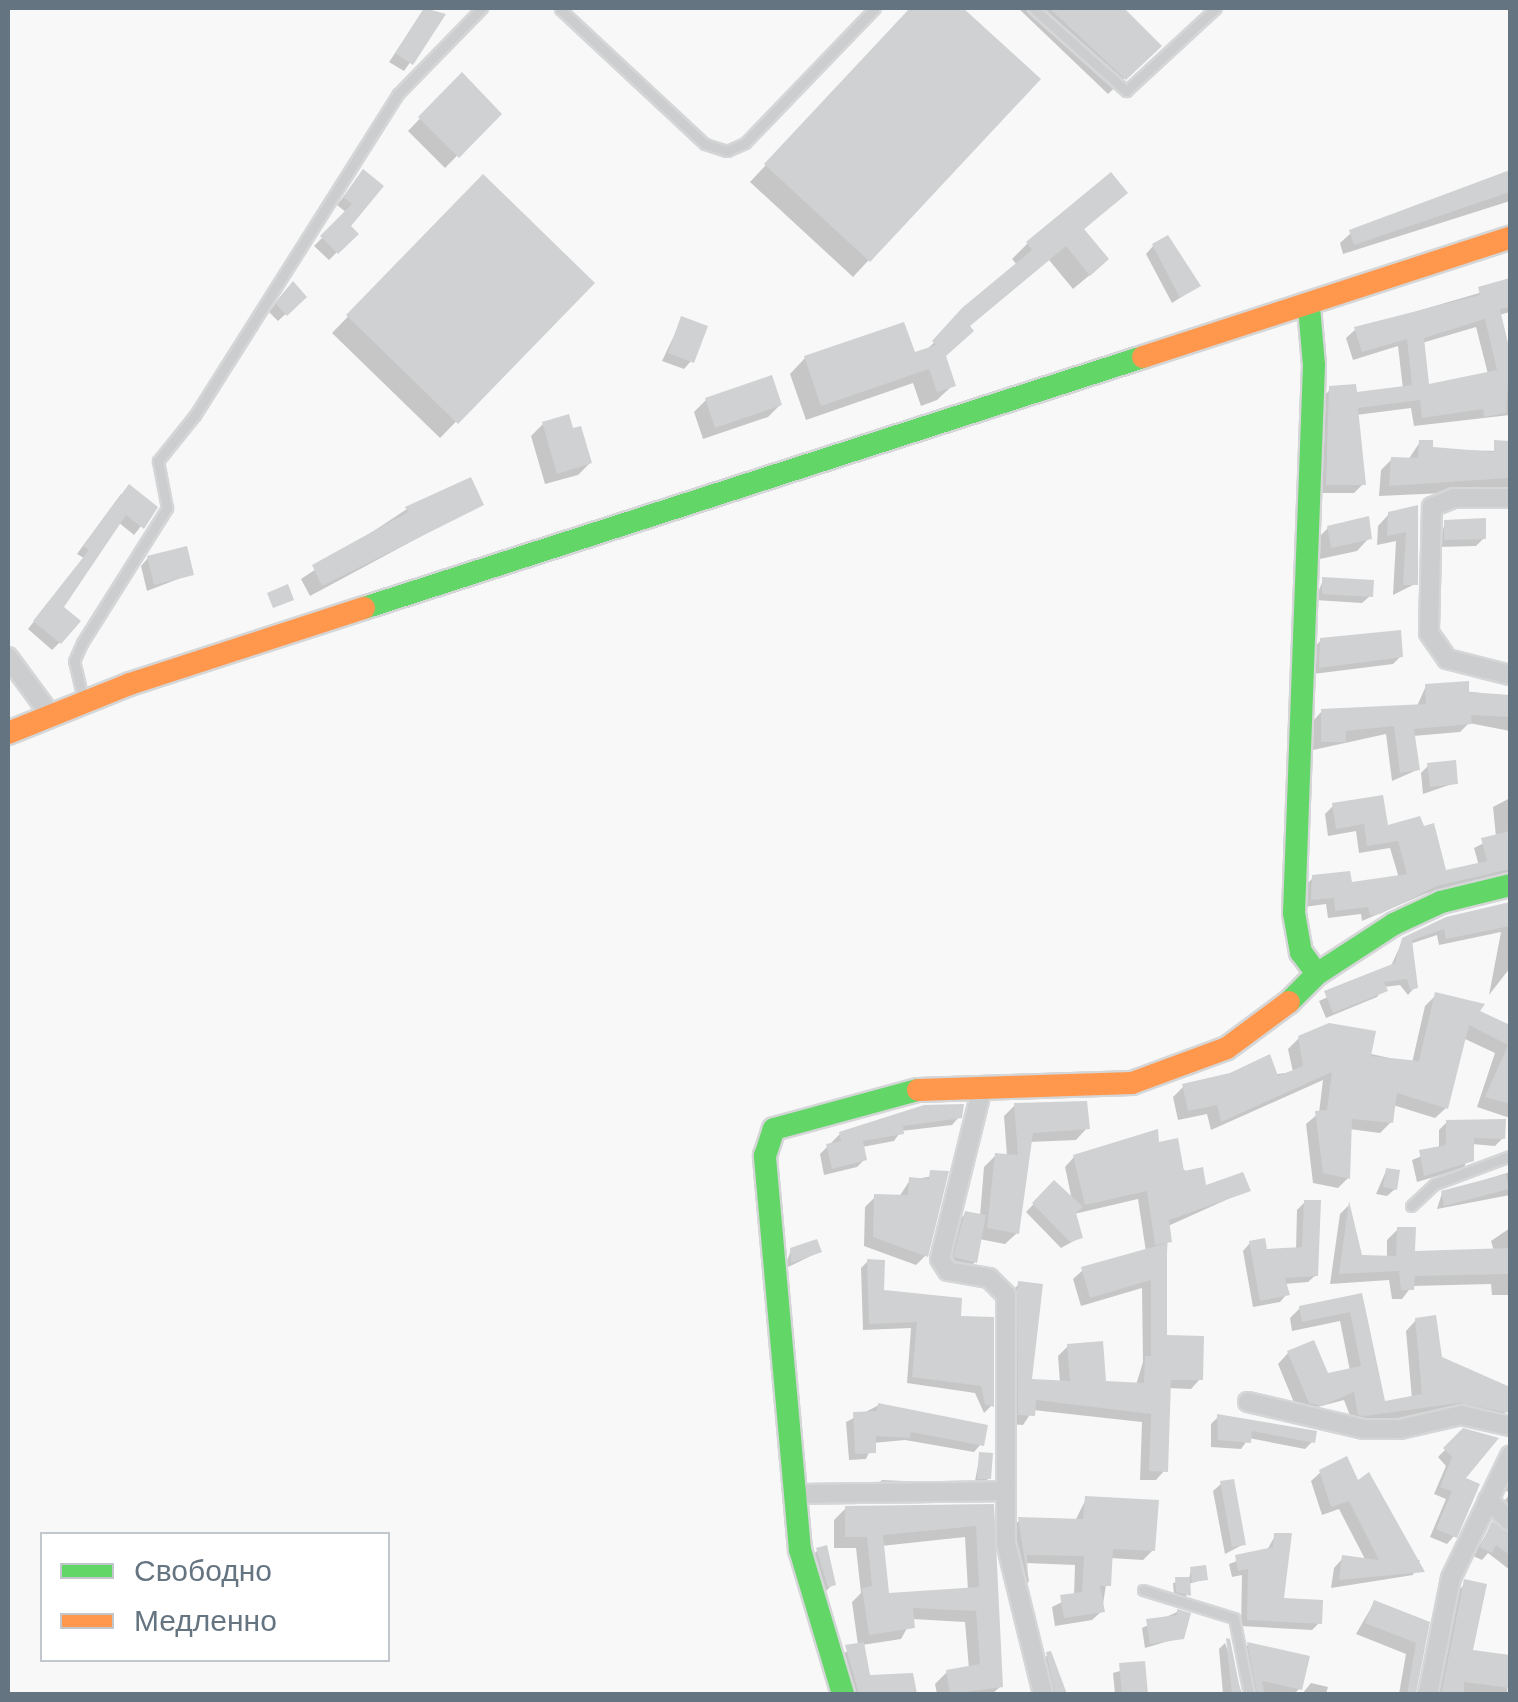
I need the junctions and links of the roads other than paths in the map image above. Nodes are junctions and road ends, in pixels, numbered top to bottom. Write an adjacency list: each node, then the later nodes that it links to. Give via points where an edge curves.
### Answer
1 (482, 8): 11 (lane, via 398,94 195,414 158,461 166,508 74,661)
2 (875, 8): 5 (lane, via 744,143 726,151 706,144)
3 (1033, 8): 4 (lane, via 1126,90)
4 (1216, 8)
5 (560, 9)
6 (1510, 238): 7 (street)
7 (1309, 307): 11 (street); 15 (street, via 1314,365 1294,913 1302,952)
8 (1510, 498): 10 (street, via 1454,498 1432,507 1429,633 1448,659)
9 (8, 656): 12 (street)
10 (1510, 674)
11 (83, 702): 12 (street)
12 (49, 713): 13 (street)
13 (8, 733)
14 (1510, 885): 15 (street, via 1410,917)
15 (1317, 974): 16 (street, via 1269,1018 1183,1067 1132,1083)
16 (982, 1088): 22 (street, via 940,1259 948,1271 988,1278 1006,1295); 23 (street, via 922,1089 783,1124 769,1136 770,1242)
17 (1510, 1156): 18 (lane, via 1434,1184)
18 (1410, 1206)
19 (1248, 1402): 20 (street, via 1364,1429 1461,1416)
20 (1510, 1426)
21 (1510, 1456): 24 (street)
22 (1004, 1491): 23 (street); 28 (street, via 1012,1580)
23 (794, 1494): 27 (street, via 800,1550)
24 (1488, 1500): 25 (street); 30 (street, via 1451,1578)
25 (1510, 1520)
26 (1144, 1590): 29 (lane, via 1234,1618)
27 (843, 1694)
28 (1043, 1694)
29 (1249, 1694)
30 (1428, 1694)

